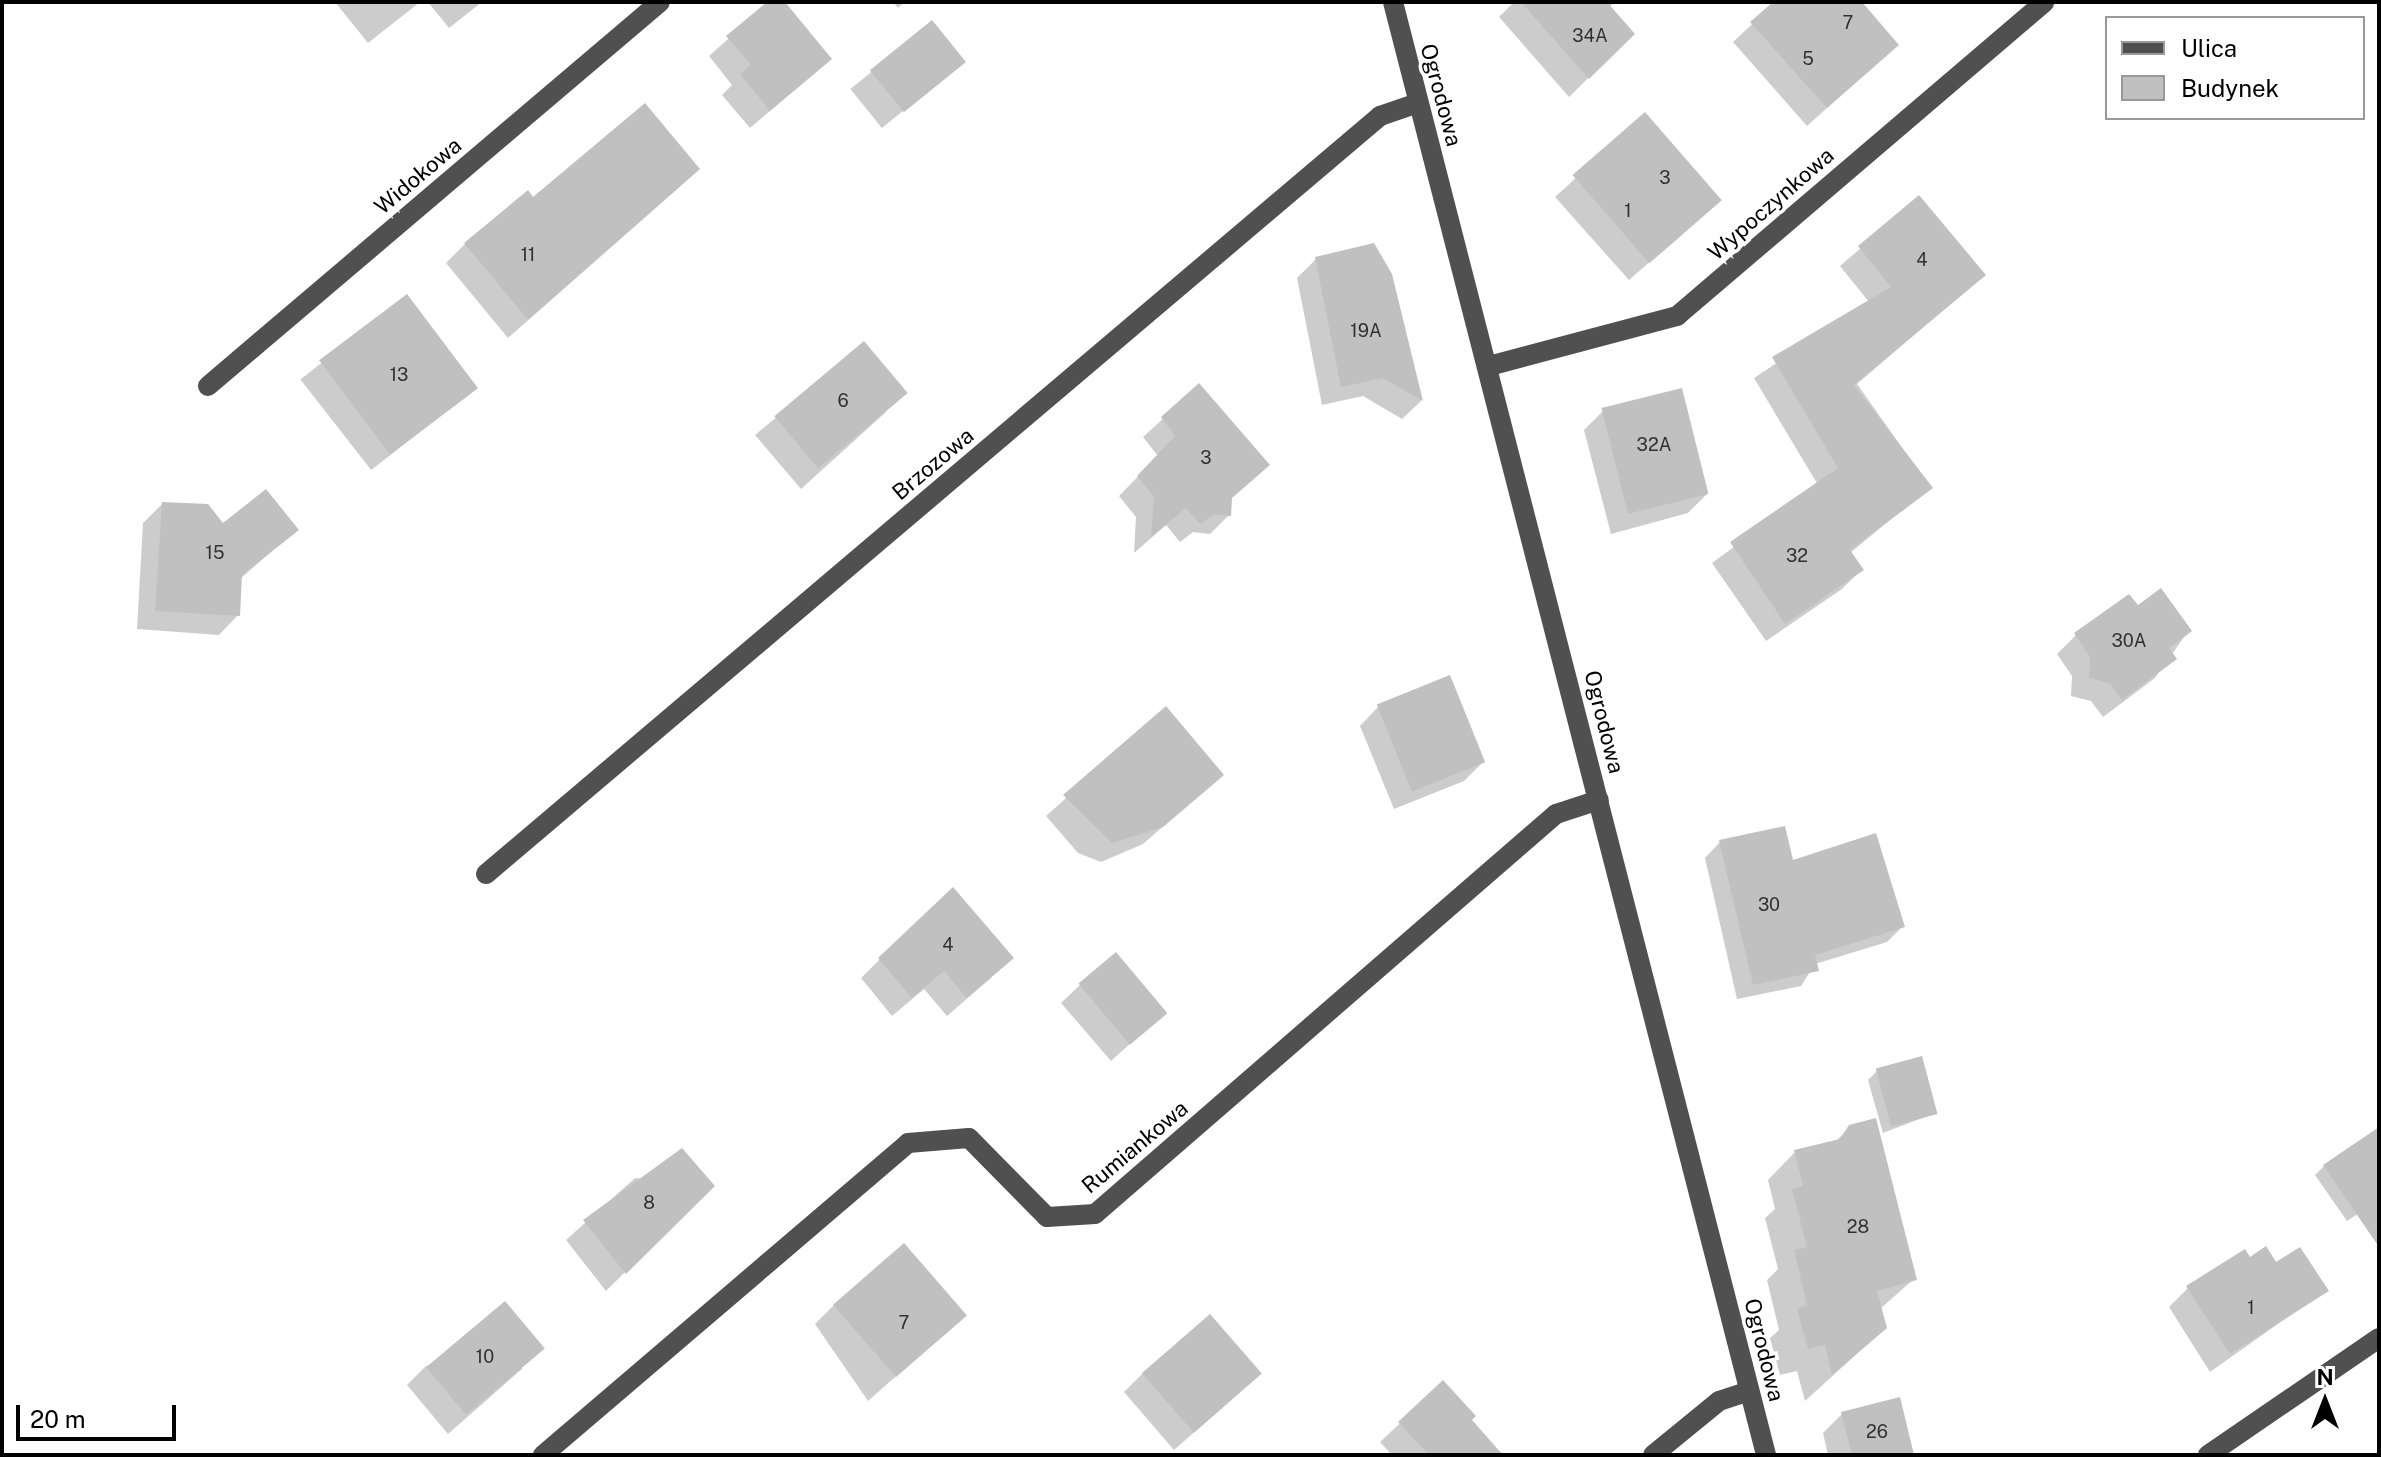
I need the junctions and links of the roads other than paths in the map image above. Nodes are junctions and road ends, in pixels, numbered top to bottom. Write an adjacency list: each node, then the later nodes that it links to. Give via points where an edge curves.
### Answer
1 (660, 2): 6 (street, Widokowa)
2 (1393, 2): 4 (street, Ogrodowa)
3 (2044, 2): 5 (street, Wypoczynkowa, via 1677,316)
4 (1418, 103): 5 (street, Ogrodowa); 8 (street, Brzozowa, via 1380,116)
5 (1489, 366): 7 (street, Ogrodowa)
6 (208, 386)
7 (1599, 800): 10 (street, Ogrodowa); 11 (street, Rumiankowa, via 1556,814 1095,1214 1047,1217 969,1138 908,1143)
8 (486, 874)
9 (2379, 1338): 14 (street)
10 (1749, 1391): 12 (street, via 1719,1401); 13 (street, Ogrodowa)
11 (543, 1455)
12 (1653, 1455)
13 (1766, 1455)
14 (2208, 1455)

